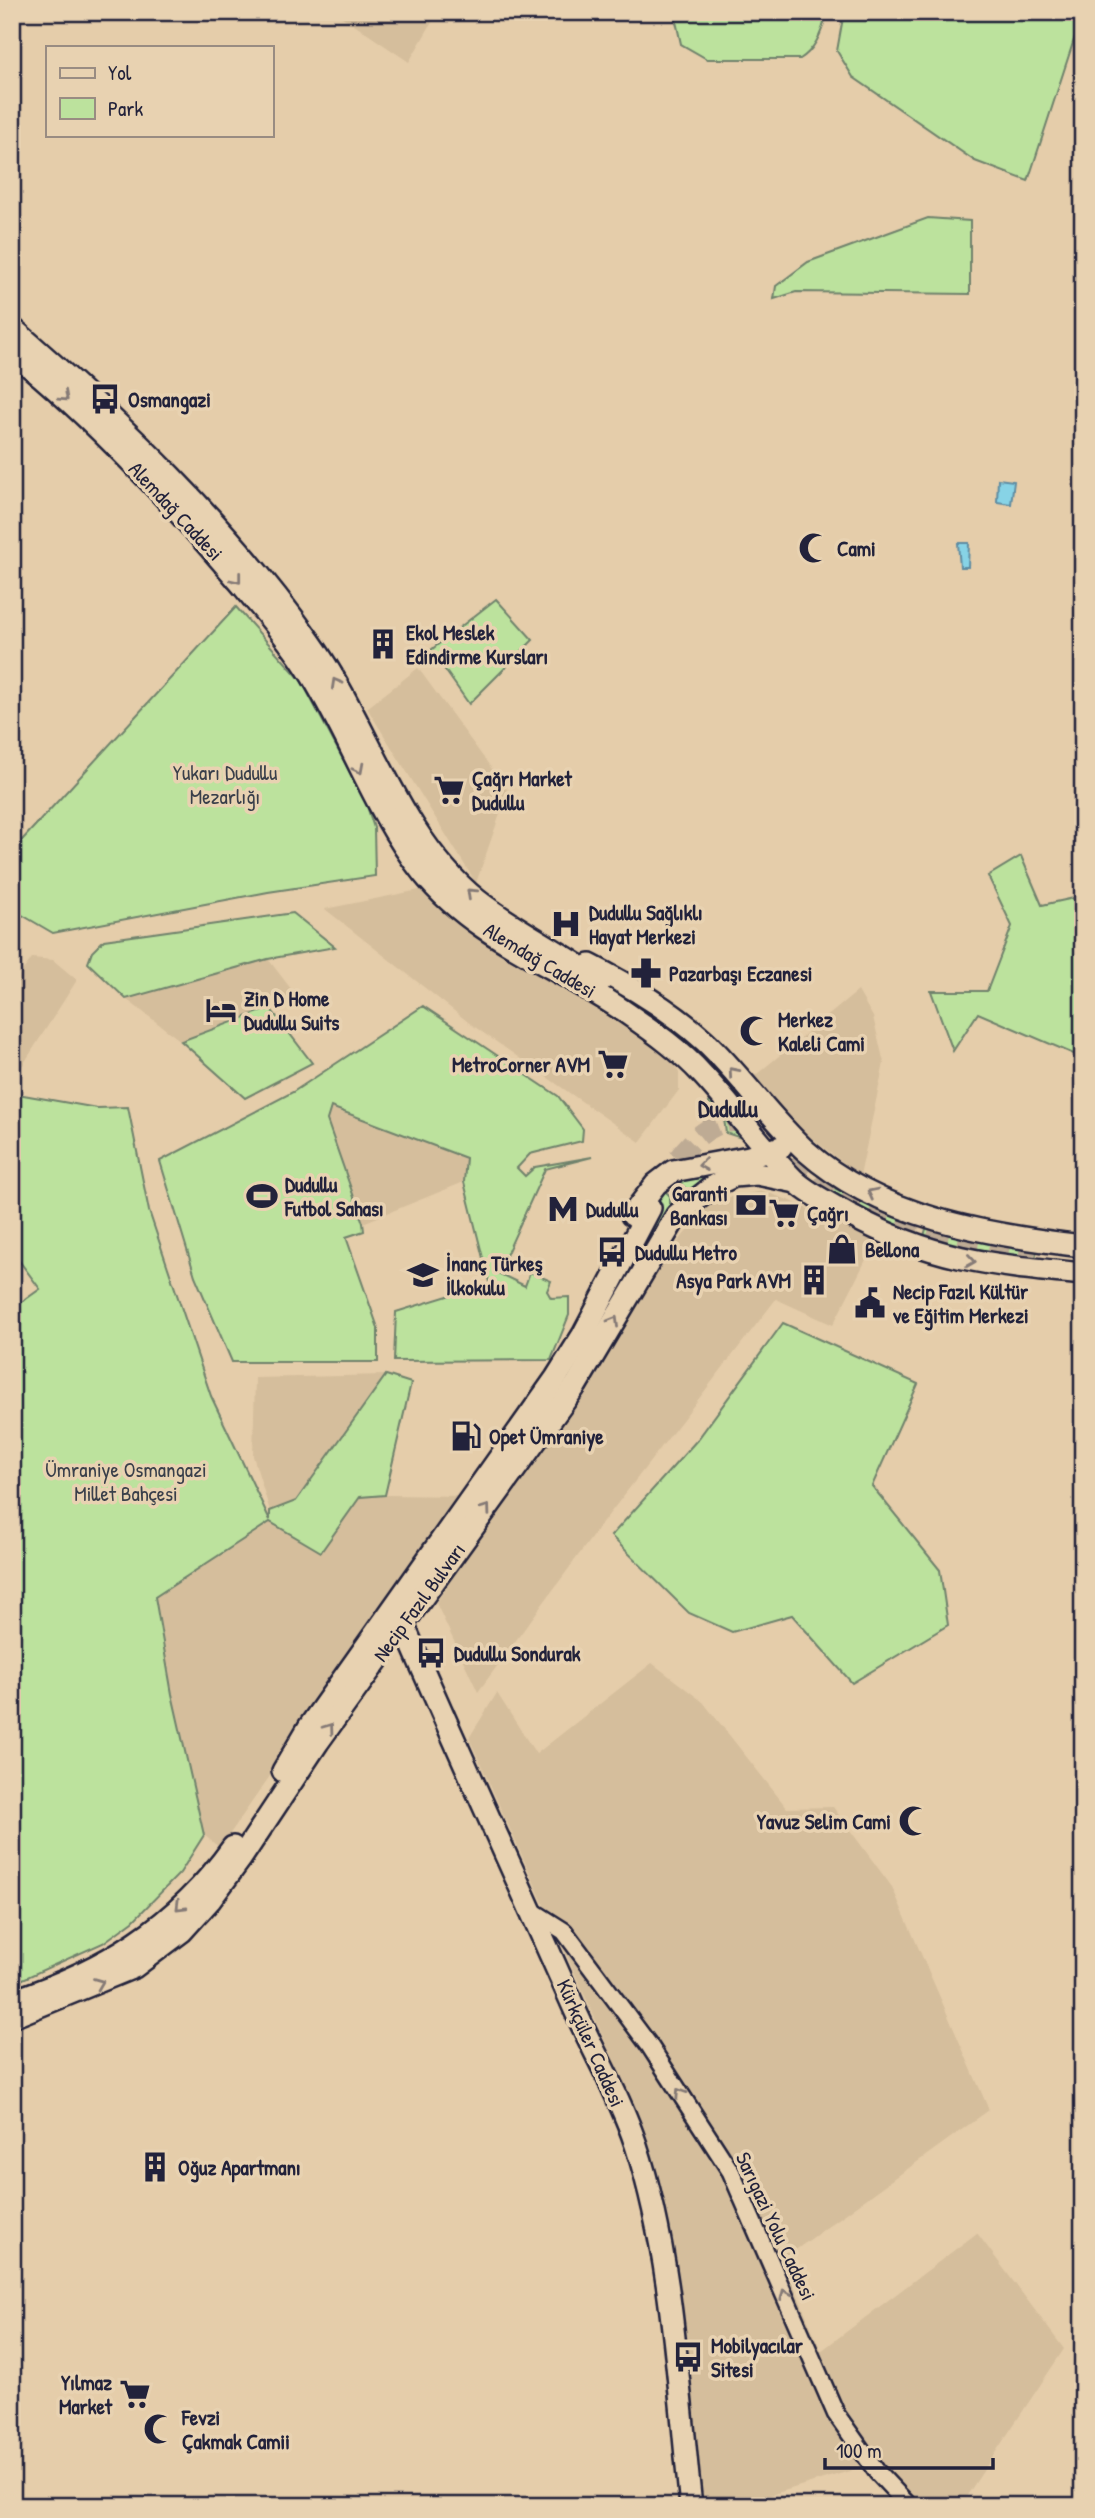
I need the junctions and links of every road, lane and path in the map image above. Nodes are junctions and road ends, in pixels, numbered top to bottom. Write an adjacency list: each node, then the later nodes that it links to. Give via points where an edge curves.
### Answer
1 (12, 328): 3 (main road, Alemdağ Caddesi, one-way to 1, via 477,900 450,873 401,808 311,642 219,528 74,382)
2 (12, 352): 5 (main road, Alemdağ Caddesi, one-way to 5, via 69,401 175,507 267,612 309,671 379,808 425,875 468,917 521,953 577,981 662,1039 701,1073)
3 (541, 941): 4 (main road, Alemdağ Caddesi, via 656,1019); 6 (main road, Alemdağ Caddesi, one-way to 3, via 785,1130 706,1042 673,1015 625,983)
4 (701, 1056)
5 (768, 1150): 6 (main road, via 790,1147); 7 (main road, Alemdağ Caddesi); 9 (main road, Necip Fazıl Bulvarı, one-way to 9, via 673,1171)
6 (832, 1172): 8 (main road, via 823,1180); 10 (main road, Alemdağ Caddesi, one-way to 6)
7 (796, 1182): 8 (main road, Alemdağ Caddesi); 11 (main road, Necip Fazıl Bulvarı, via 757,1174 734,1176)
8 (818, 1197): 12 (main road, Alemdağ Caddesi)
9 (648, 1201): 11 (main road, via 658,1185 672,1186 680,1200); 17 (main road, Necip Fazıl Bulvarı, via 583,1335)
10 (912, 1212): 12 (main road, via 919,1226 916,1236); 13 (main road, Alemdağ Caddesi, via 1031,1240)
11 (677, 1215): 17 (main road, Necip Fazıl Bulvarı, one-way to 11, via 576,1385)
12 (905, 1243): 16 (main road, Alemdağ Caddesi, one-way to 16, via 960,1259)
13 (1083, 1246)
14 (1036, 1253): 15 (main road)
15 (1083, 1257)
16 (1083, 1274)
17 (397, 1618): 18 (main road, Kürkçüler Caddesi); 19 (main road, Necip Fazıl Bulvarı, one-way to 19, via 309,1727 263,1804 200,1887 158,1928 116,1958); 20 (main road, Necip Fazıl Bulvarı, one-way to 17, via 134,1967 181,1931 241,1858)
18 (534, 1912): 21 (main road, Kürkçüler Caddesi, via 636,2145 662,2257); 22 (street, Sarıgazi Yolu Caddesi, one-way to 18, via 841,2423 731,2172 649,2045 572,1940)
19 (12, 2001)
20 (12, 2017)
21 (691, 2506)
22 (909, 2506)

